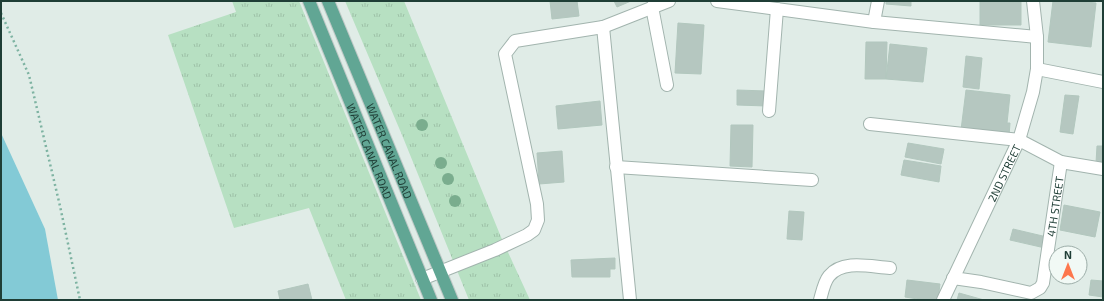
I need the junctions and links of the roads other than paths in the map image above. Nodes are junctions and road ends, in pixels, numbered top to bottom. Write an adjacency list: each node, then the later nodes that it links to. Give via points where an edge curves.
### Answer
1 (310, 1): 25 (main road, WATER CANAL ROAD)
2 (328, 1): 23 (main road, WATER CANAL ROAD)
3 (669, 1): 7 (street)
4 (717, 1): 8 (street)
5 (878, 1): 9 (street)
6 (1033, 1): 11 (street, 2ND STREET)
7 (652, 7): 10 (street); 14 (street)
8 (777, 9): 9 (street); 15 (street)
9 (874, 22): 11 (street)
10 (603, 27): 19 (street); 23 (street, via 515,41 505,54 537,204 538,220 534,230 527,235)
11 (1037, 37): 12 (street, 2ND STREET)
12 (1037, 70): 13 (street); 17 (street, 2ND STREET)
13 (1103, 82)
14 (667, 85)
15 (769, 111)
16 (870, 124): 17 (street)
17 (1019, 140): 18 (street); 24 (street, 2ND STREET)
18 (1061, 162): 20 (street); 24 (street, 4TH STREET, via 1043,283 1040,288 1031,293)
19 (616, 167): 21 (street); 28 (street)
20 (1103, 169)
21 (812, 180)
22 (890, 268): 29 (street, via 848,266 837,269 828,277)
23 (441, 271): 25 (street); 27 (main road, WATER CANAL ROAD)
24 (953, 278): 30 (street, 2ND STREET)
25 (422, 279): 26 (main road, WATER CANAL ROAD)
26 (431, 300)
27 (452, 300)
28 (630, 300)
29 (820, 300)
30 (943, 300)

